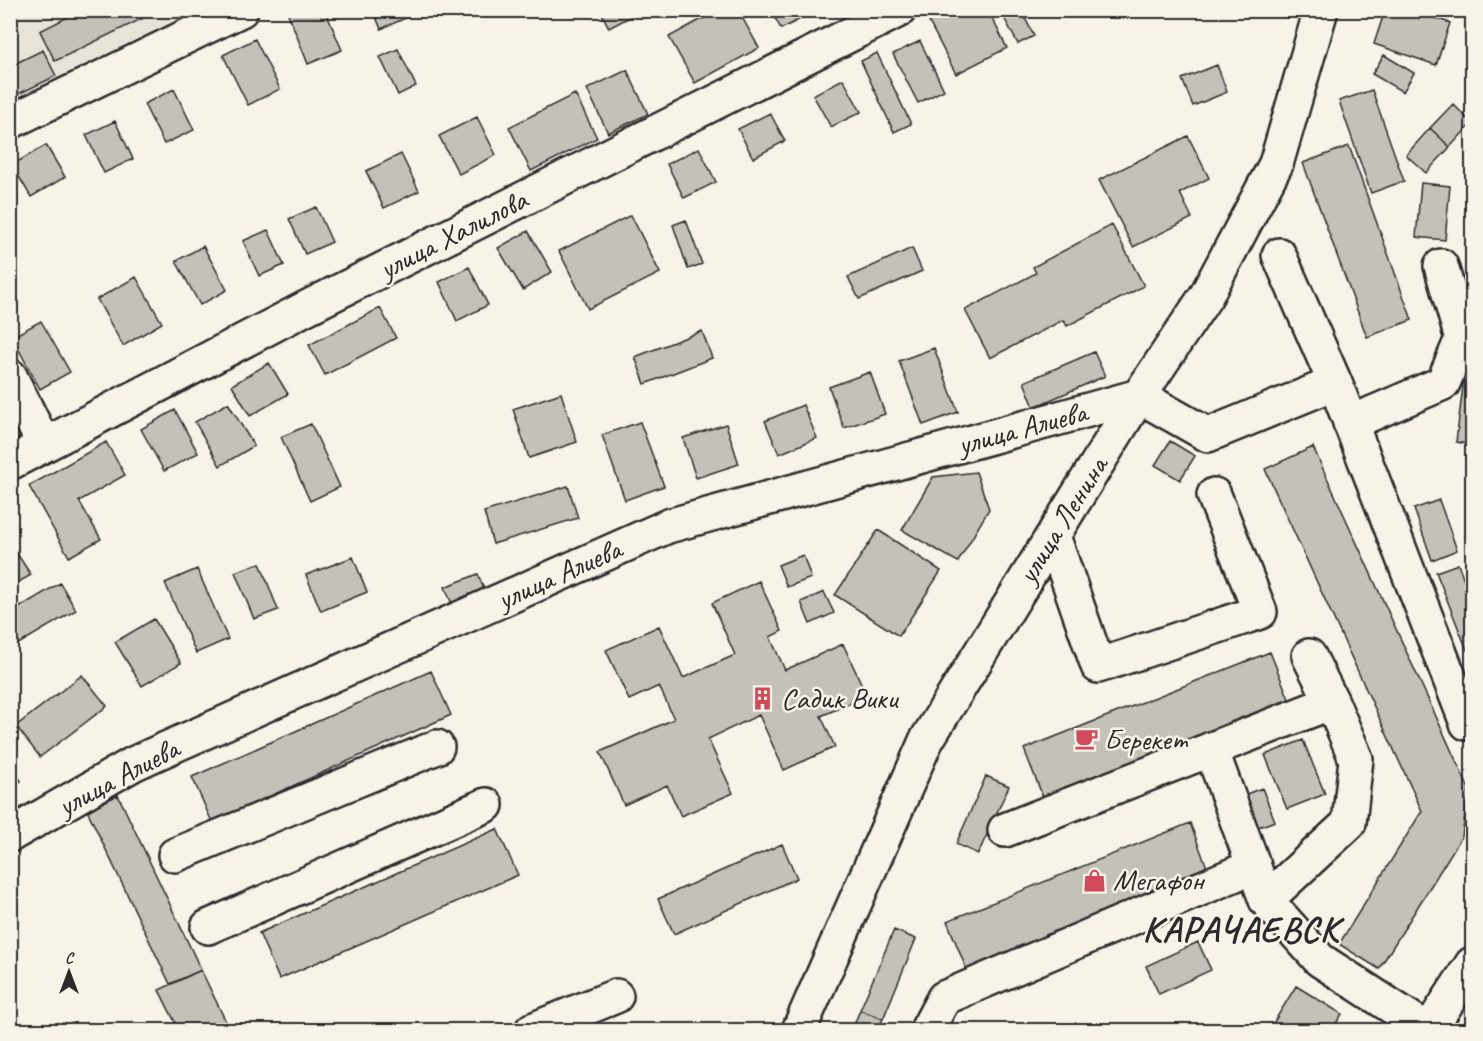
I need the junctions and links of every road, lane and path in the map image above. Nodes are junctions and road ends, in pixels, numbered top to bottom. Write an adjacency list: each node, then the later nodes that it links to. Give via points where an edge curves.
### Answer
1 (240, 10): 4 (street)
2 (899, 10): 11 (street, улица Халилова, via 304,309)
3 (1322, 10): 9 (street, улица Ленина, via 1276,164 1206,296)
4 (10, 122)
5 (1279, 255): 8 (street)
6 (1441, 266): 10 (street, via 1462,339 1443,383)
7 (10, 376): 11 (street)
8 (1335, 383): 9 (street, via 1208,435); 10 (street)
9 (1140, 396): 14 (street, улица Ленина); 22 (street, улица Алиева, via 668,525 141,760)
10 (1350, 423): 17 (street)
11 (44, 446): 12 (street, улица Халилова)
12 (10, 463)
13 (1214, 495): 14 (street, via 1260,612 1098,666)
14 (1053, 536): 30 (street, улица Ленина, via 926,741)
15 (1309, 656): 16 (street)
16 (1332, 702): 19 (street); 25 (street, via 1356,759 1349,823)
17 (1467, 723)
18 (437, 747): 23 (street)
19 (1211, 749): 21 (street); 24 (street)
20 (486, 806): 26 (street)
21 (1005, 830)
22 (10, 836)
23 (175, 855)
24 (1254, 866): 25 (street); 31 (street, via 944,998)
25 (1266, 900): 32 (street, via 1320,960)
26 (208, 927)
27 (1473, 964): 32 (street)
28 (616, 996): 29 (street)
29 (532, 1030)
30 (799, 1030)
31 (927, 1030)
32 (1428, 1030)

